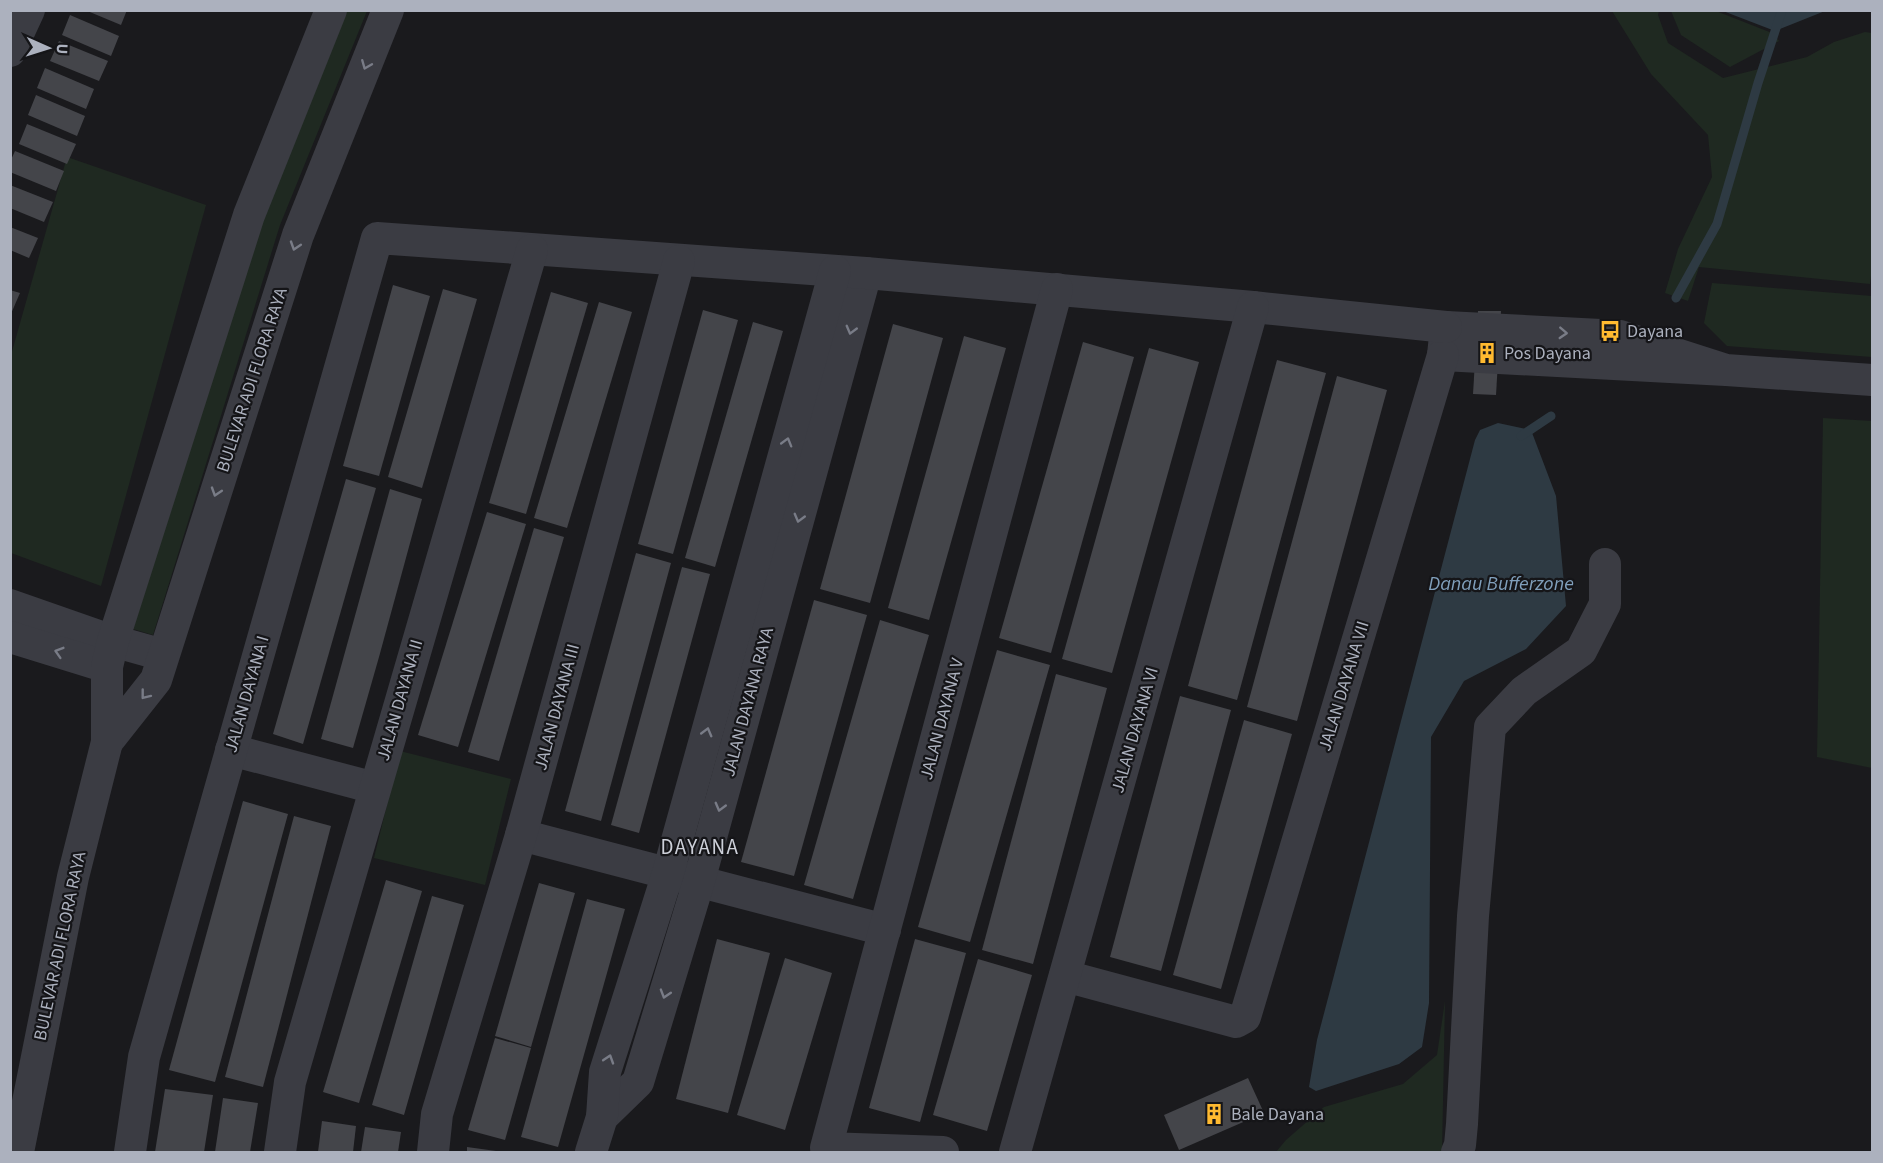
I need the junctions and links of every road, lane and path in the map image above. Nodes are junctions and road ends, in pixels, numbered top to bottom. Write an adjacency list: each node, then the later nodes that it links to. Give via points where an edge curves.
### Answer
1 (29, 10): 4 (street)
2 (331, 10): 16 (street, BULEVAR ADI FLORA RAYA, via 249,215)
3 (388, 10): 17 (street, BULEVAR ADI FLORA RAYA, one-way to 17, via 298,236)
4 (10, 51)
5 (532, 250): 6 (street); 19 (street, JALAN DAYANA I, via 377,238); 20 (street, JALAN DAYANA II)
6 (679, 261): 7 (street); 21 (street, JALAN DAYANA III)
7 (835, 271): 8 (street); 22 (street, JALAN DAYANA RAYA, one-way to 7)
8 (866, 273): 9 (street); 23 (street, JALAN DAYANA RAYA, one-way to 23)
9 (1057, 289): 10 (street); 24 (street, JALAN DAYANA V)
10 (1253, 307): 11 (street); 25 (street, JALAN DAYANA VI)
11 (1444, 341): 12 (street, via 1726,370); 25 (street, JALAN DAYANA VII, via 1245,1017 1236,1022)
12 (1872, 380)
13 (1605, 564): 34 (street, via 1605,604 1581,651 1524,691 1490,727)
14 (10, 605): 16 (street)
15 (10, 637): 16 (street, one-way to 15)
16 (110, 654): 17 (street); 18 (street, BULEVAR ADI FLORA RAYA)
17 (163, 655): 18 (street, BULEVAR ADI FLORA RAYA, one-way to 18, via 156,680)
18 (107, 742): 27 (street, BULEVAR ADI FLORA RAYA, via 73,877)
19 (231, 750): 20 (street); 28 (street, JALAN DAYANA I, via 144,1058)
20 (375, 788): 29 (street, JALAN DAYANA II, via 290,1082)
21 (521, 835): 22 (street); 30 (street, JALAN DAYANA III, via 437,1114)
22 (668, 873): 23 (street); 26 (street, JALAN DAYANA RAYA, one-way to 22, via 605,1072)
23 (699, 881): 24 (street); 26 (street, JALAN DAYANA RAYA, one-way to 26, via 638,1082)
24 (885, 930): 32 (street, JALAN DAYANA V, via 826,1148)
25 (1065, 976): 33 (street, JALAN DAYANA VI)
26 (602, 1117): 31 (street, JALAN DAYANA RAYA)
27 (18, 1152)
28 (130, 1152)
29 (280, 1152)
30 (433, 1152)
31 (591, 1152)
32 (943, 1152)
33 (1015, 1152)
34 (1457, 1152)

